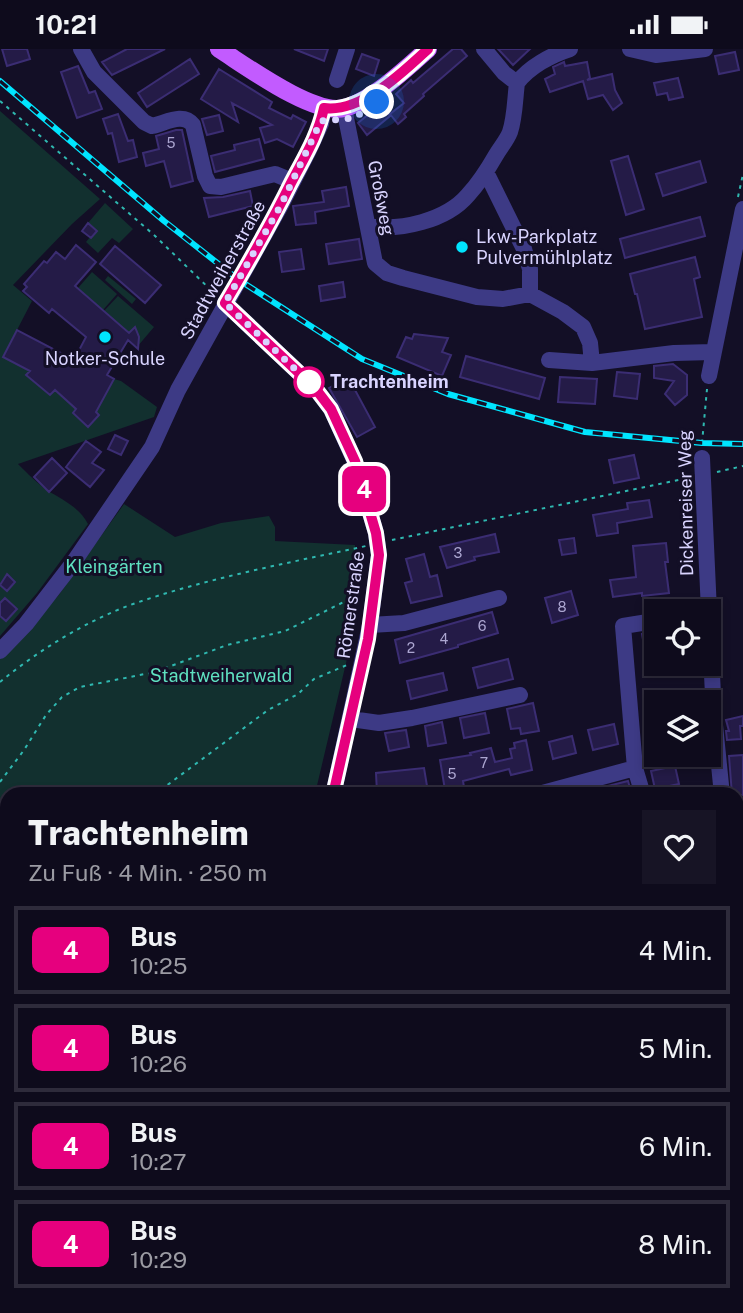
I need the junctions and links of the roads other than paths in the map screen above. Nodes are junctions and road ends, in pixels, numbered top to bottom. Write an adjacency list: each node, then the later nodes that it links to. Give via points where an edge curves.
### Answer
1 (81, 49): 15 (street, via 94,72 144,123 152,126 189,120 210,186 275,174)
2 (219, 49): 12 (main road, via 293,95)
3 (347, 49): 10 (street)
4 (428, 49): 13 (main road, via 376,92)
5 (484, 49): 11 (street)
6 (570, 49): 11 (street, via 535,67)
7 (630, 49): 9 (street)
8 (705, 49): 9 (street)
9 (656, 52)
10 (337, 79)
11 (517, 83): 14 (street, via 510,131)
12 (324, 108): 13 (main road); 15 (street, Stadtweiherstraße, via 316,136)
13 (344, 108): 17 (street, Großweg)
14 (486, 172): 17 (street, via 467,198 439,215 409,225); 18 (street, via 524,249)
15 (292, 181): 19 (street, Stadtweiherstraße)
16 (743, 209): 20 (street)
17 (368, 226): 18 (street, Großweg, via 375,263 387,272 477,297)
18 (530, 294): 22 (street, via 583,327)
19 (225, 303): 28 (street, Römerstraße, via 315,388 331,409 355,461 378,543); 29 (street, Stadtweiherstraße, via 152,447 54,588)
20 (713, 352): 22 (street); 23 (street)
21 (549, 360): 22 (street)
22 (592, 363)
23 (709, 376)
24 (702, 458): 26 (street, Dickenreiser Weg)
25 (499, 598): 28 (street, via 404,623)
26 (708, 599)
27 (644, 623): 33 (street, via 623,626)
28 (370, 625): 32 (street, Römerstraße)
29 (0, 651)
30 (712, 676): 37 (street, Dickenreiser Weg)
31 (520, 695): 32 (street, via 412,719 379,723)
32 (351, 719): 34 (street, Römerstraße)
33 (635, 768): 35 (street); 36 (street)
34 (335, 787)
35 (575, 787)
36 (641, 787)
37 (721, 787)

